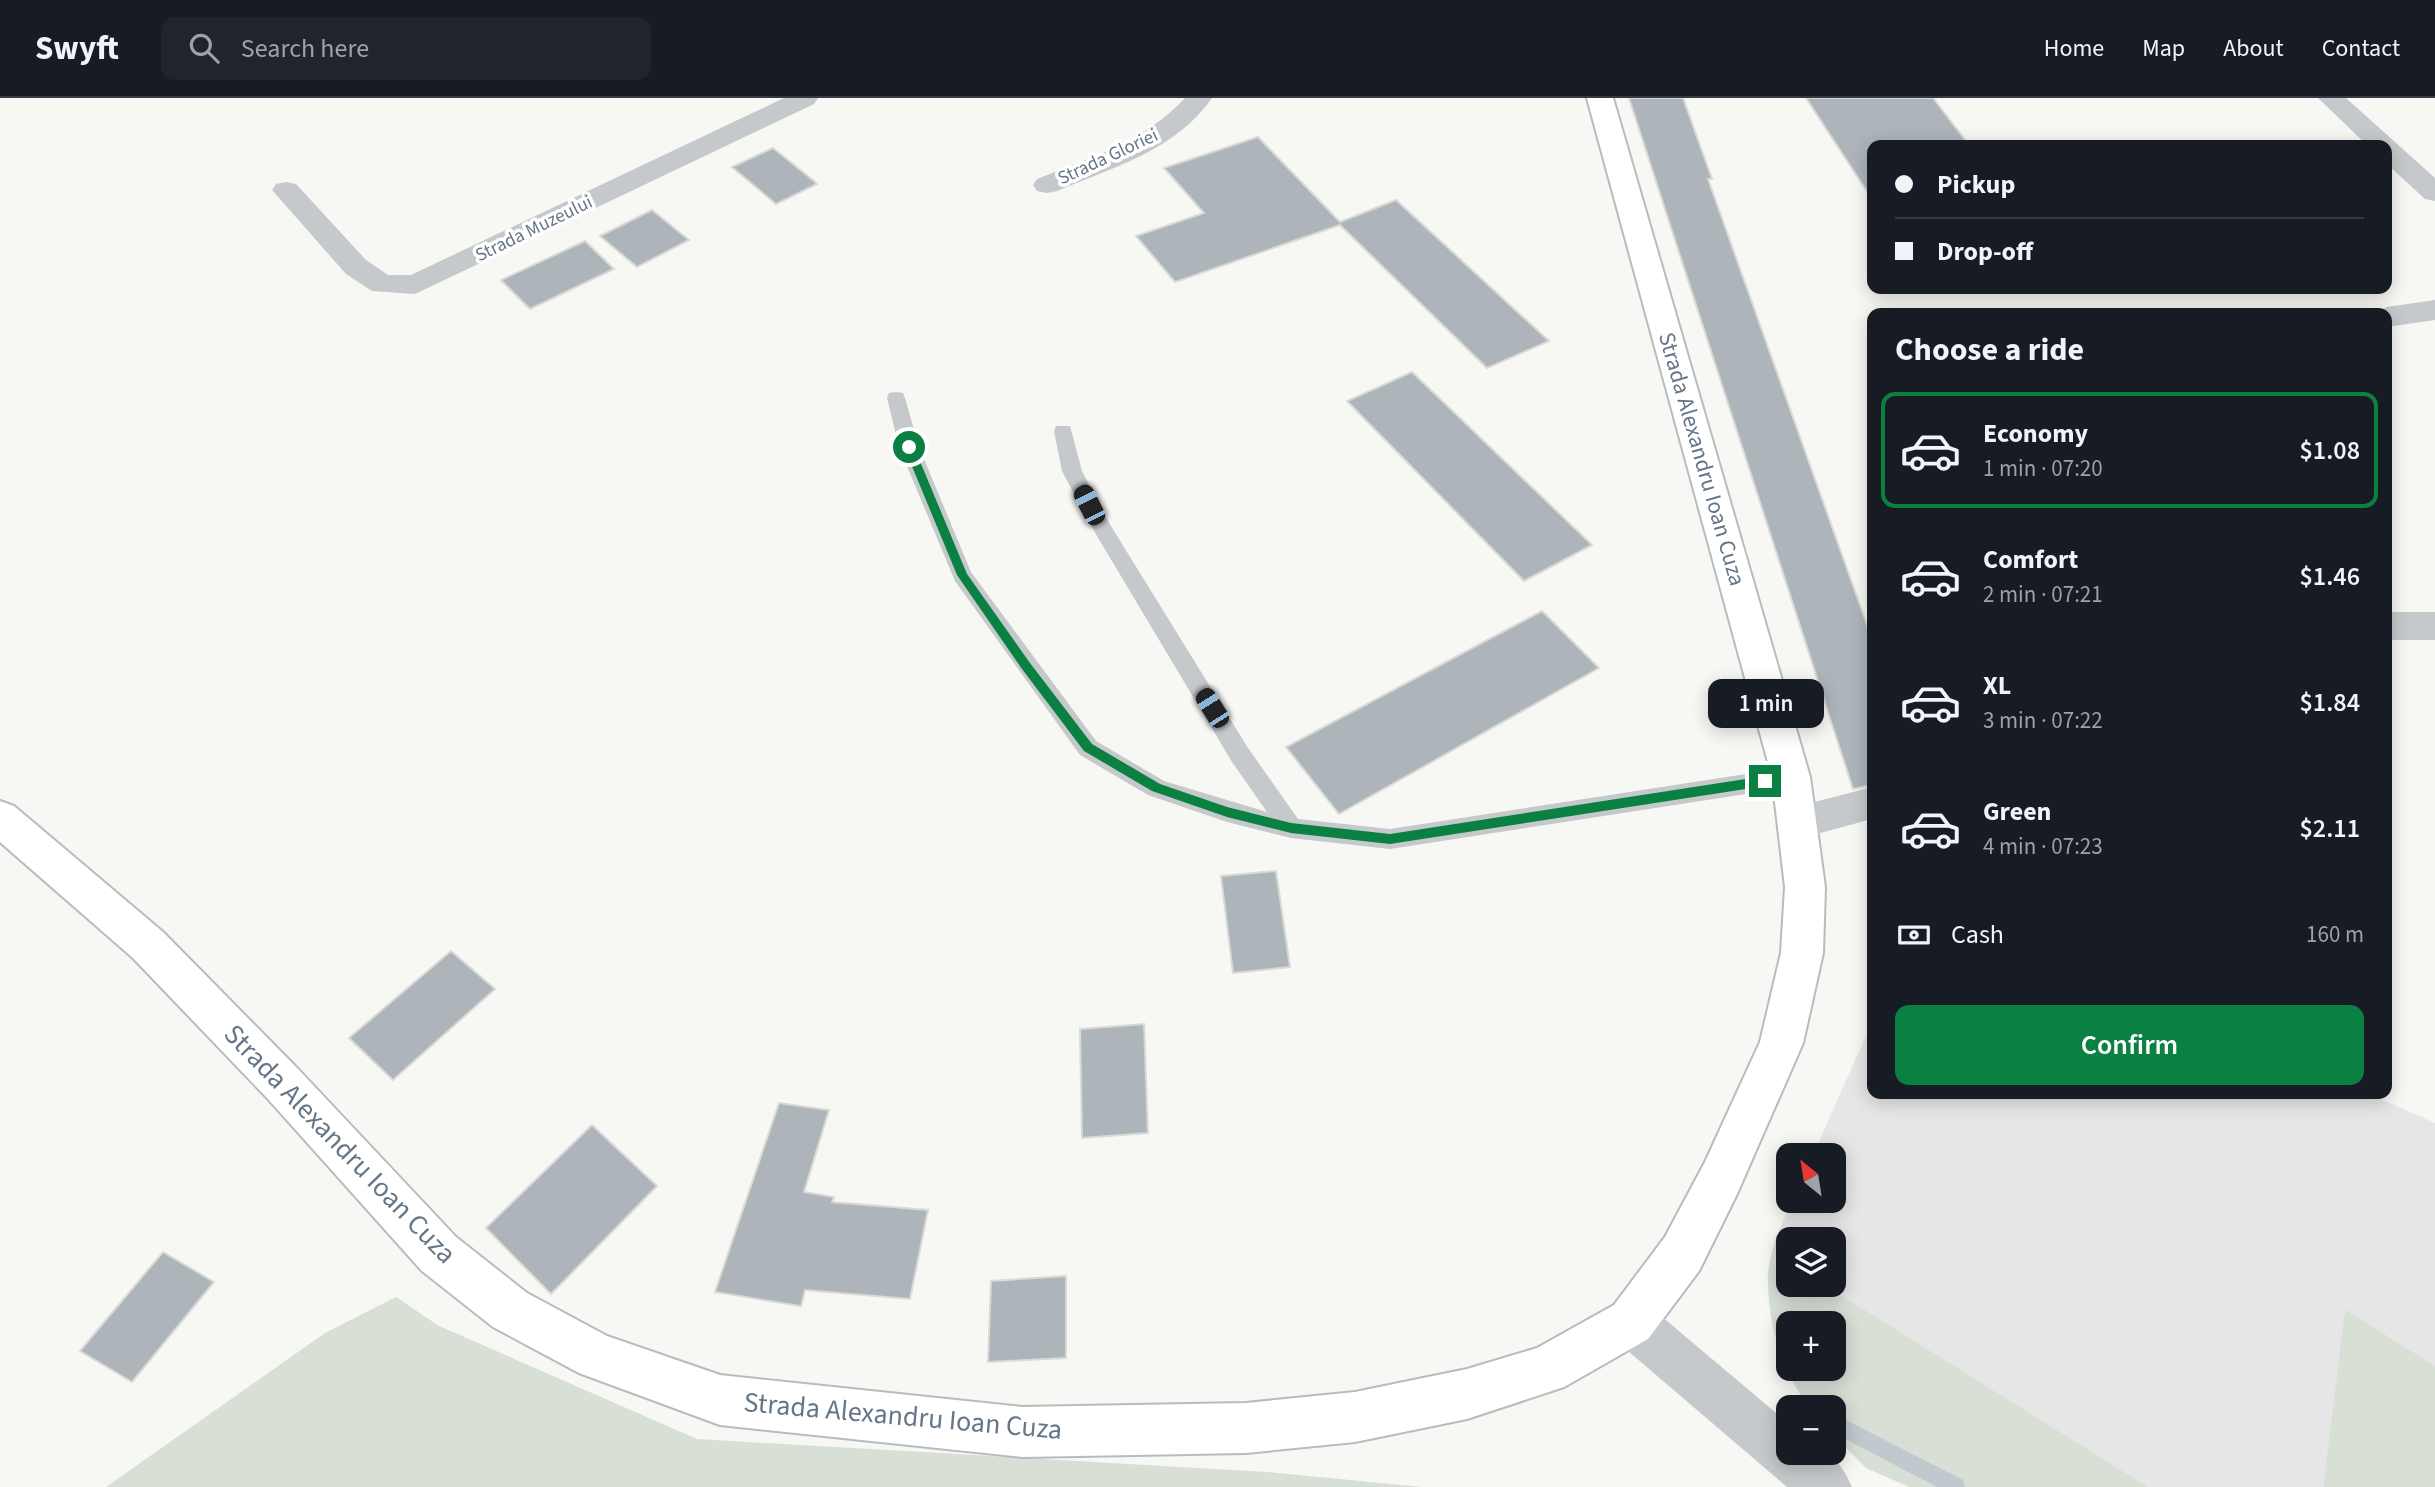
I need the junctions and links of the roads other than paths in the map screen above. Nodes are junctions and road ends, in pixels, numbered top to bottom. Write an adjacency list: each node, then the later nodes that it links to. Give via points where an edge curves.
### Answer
1 (805, 98): 8 (street, Strada Muzeului, via 415,285 382,284 356,267)
2 (1199, 98): 7 (street, Strada Gloriei, via 1173,126)
3 (1600, 98): 16 (main road, Strada Alexandru Ioan Cuza)
4 (2331, 98): 5 (street)
5 (2377, 140)
6 (2392, 154): 9 (street)
7 (1046, 185)
8 (286, 190)
9 (2435, 193)
10 (2435, 310): 11 (street)
11 (2392, 316)
12 (896, 398): 20 (lane, via 909,447 962,575 1088,748 1156,788)
13 (1063, 431): 20 (lane, via 1072,471 1098,521 1240,755)
14 (2392, 626): 15 (street)
15 (2435, 626)
16 (1791, 777): 19 (main road, Strada Alexandru Ioan Cuza); 20 (lane, via 1390,839)
17 (1867, 804): 19 (street)
18 (0, 818): 21 (main road, Strada Alexandru Ioan Cuza, via 148,944 439,1254 510,1310 596,1356 720,1400 1022,1432 1246,1428 1355,1417 1467,1394 1547,1370)
19 (1798, 821): 21 (main road, Strada Alexandru Ioan Cuza, via 1805,887 1802,953 1781,1043 1682,1254)
20 (1291, 828)
21 (1631, 1322): 22 (street)
22 (1826, 1487)

